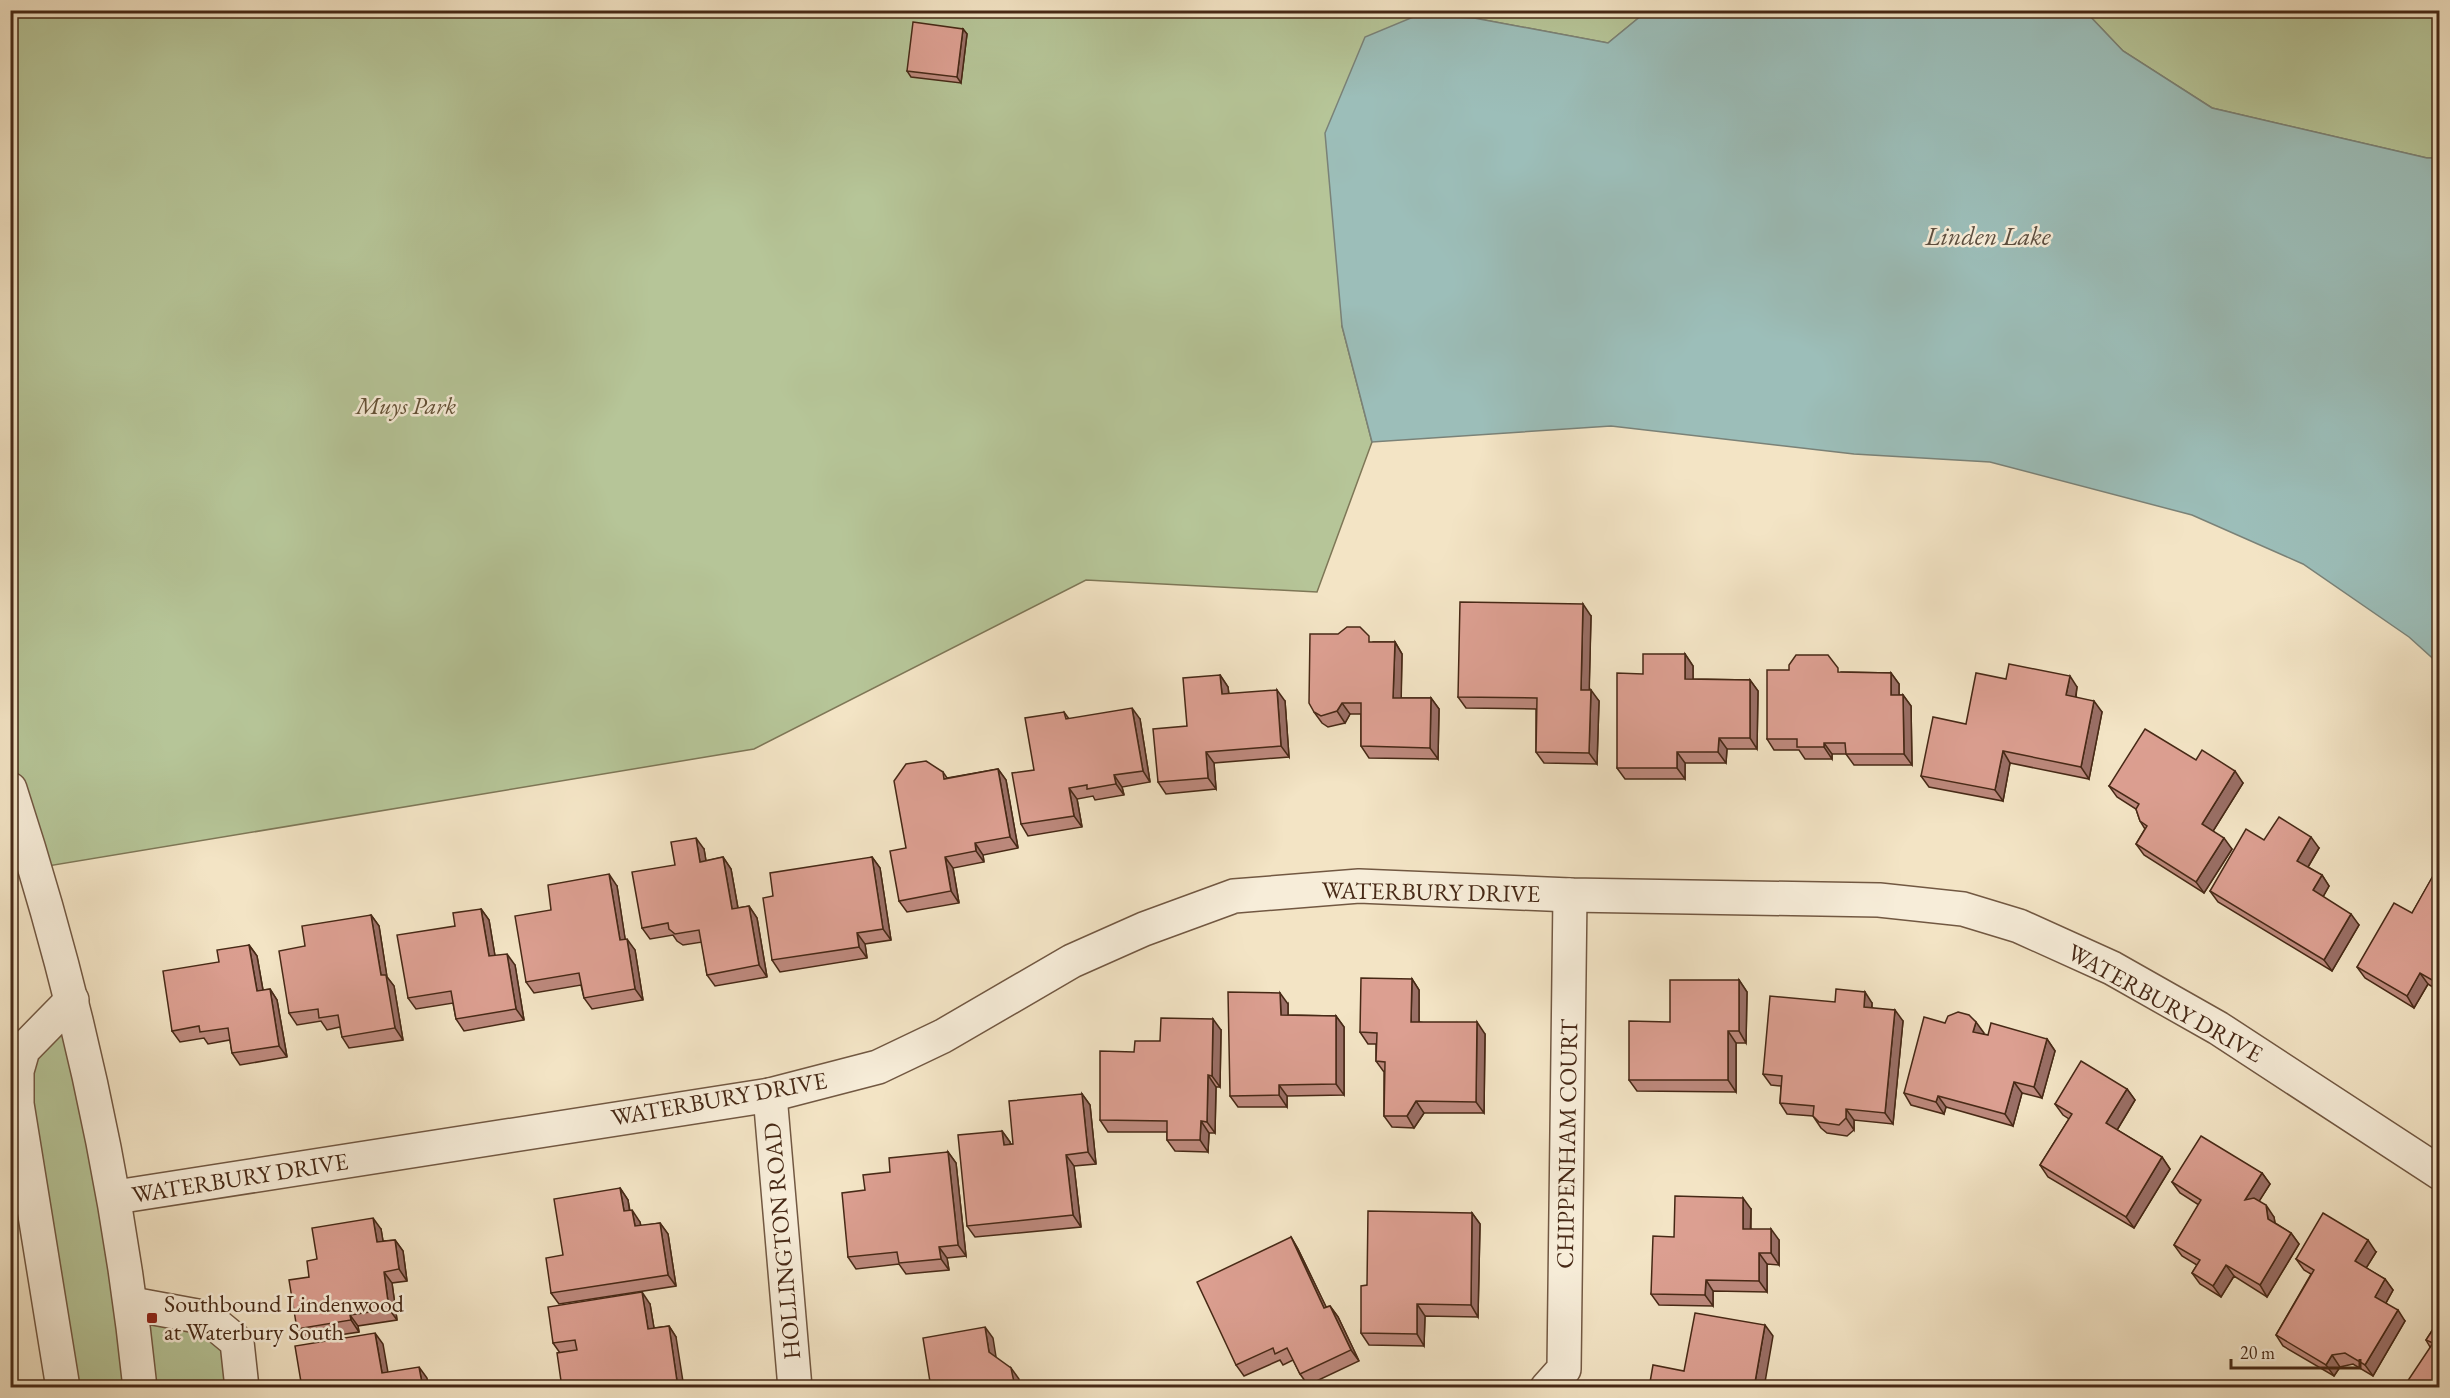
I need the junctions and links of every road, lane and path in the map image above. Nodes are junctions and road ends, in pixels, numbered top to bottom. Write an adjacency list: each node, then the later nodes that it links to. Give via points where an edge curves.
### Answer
1 (10, 789): 3 (street)
2 (1570, 895): 4 (street, WATERBURY DRIVE, via 1359,886 1234,896 1072,961 943,1036 878,1067); 5 (street, WATERBURY DRIVE, via 1879,900 1963,909 2019,926 2112,968 2218,1028); 12 (street, CHIPPENHAM COURT, via 1564,1369)
3 (72, 1000): 6 (street); 8 (street, via 23,1050 17,1071 17,1104)
4 (770, 1095): 6 (street, WATERBURY DRIVE); 11 (street, HOLLINGTON ROAD)
5 (2439, 1173)
6 (116, 1197): 7 (street)
7 (132, 1304): 9 (street); 10 (street, via 208,1318 237,1342)
8 (63, 1388)
9 (141, 1388)
10 (242, 1388)
11 (795, 1388)
12 (1547, 1388)

